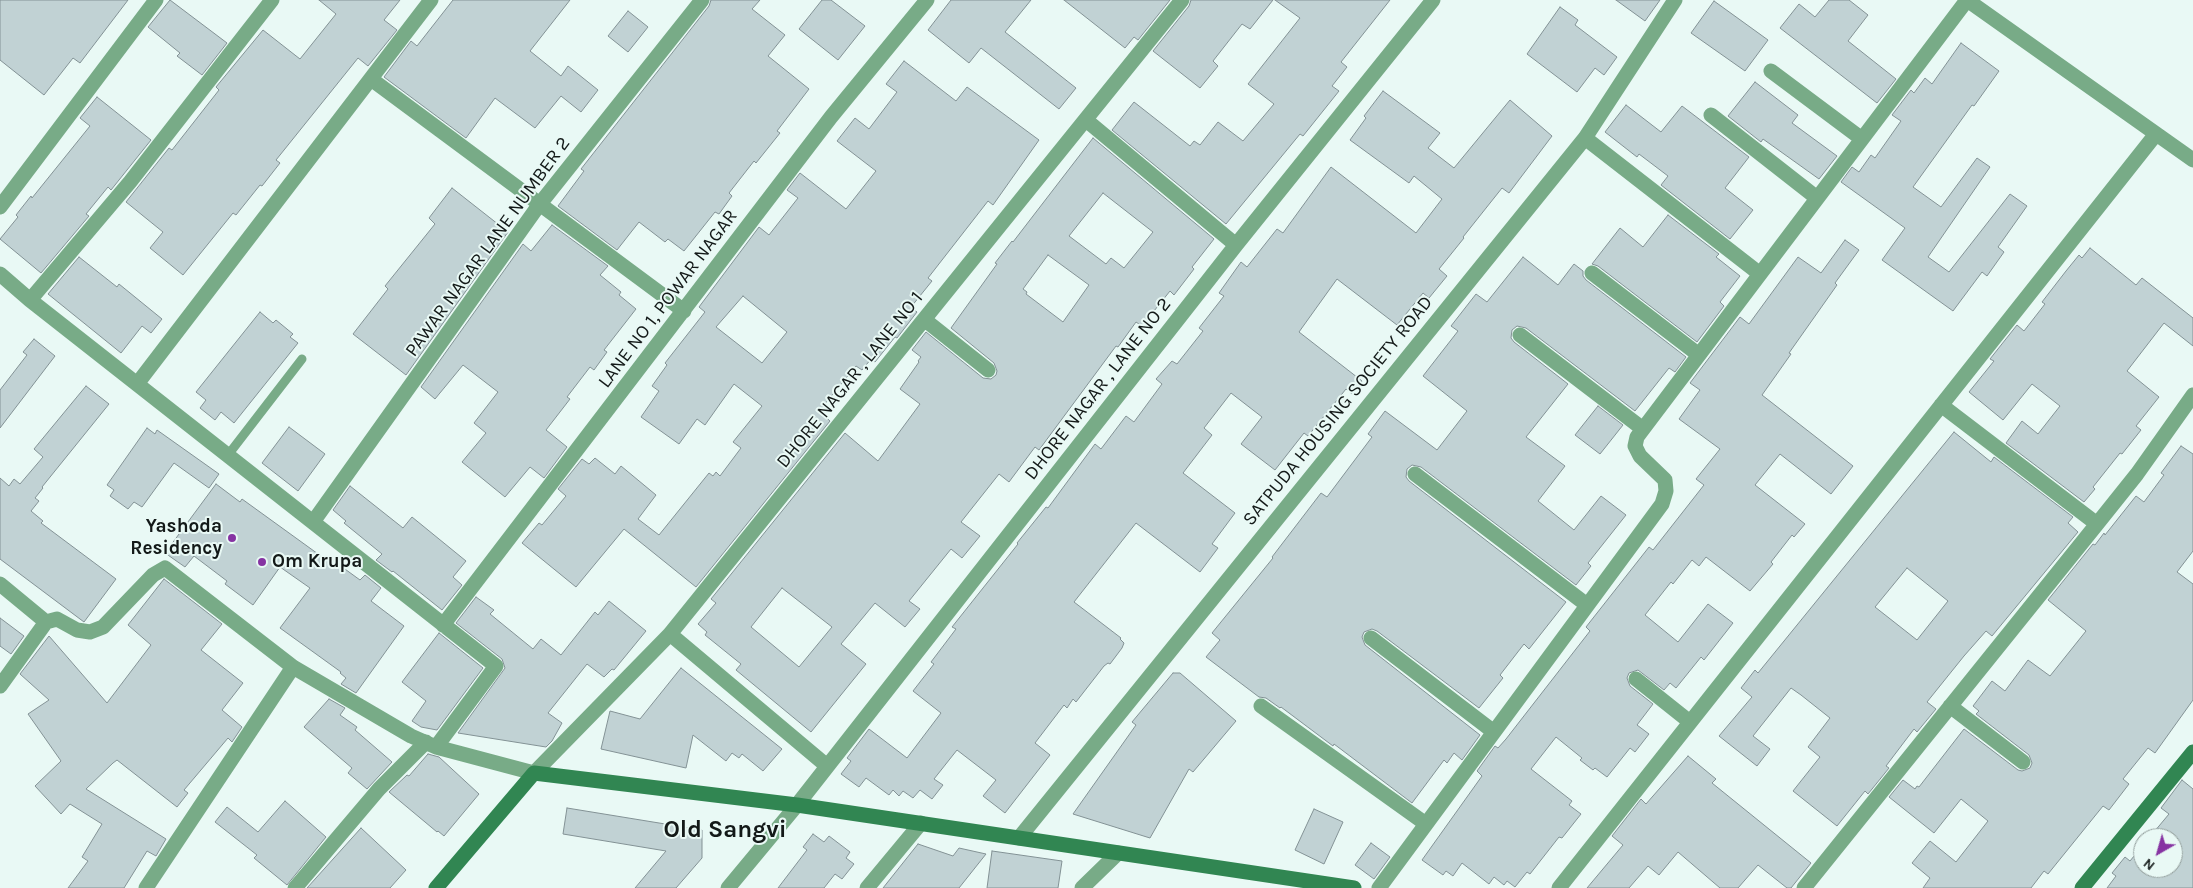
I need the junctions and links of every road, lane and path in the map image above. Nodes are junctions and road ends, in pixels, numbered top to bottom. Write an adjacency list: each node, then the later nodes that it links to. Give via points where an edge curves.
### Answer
1 (156, 0): 20 (street)
2 (272, 0): 25 (street, via 130,182)
3 (431, 0): 11 (street)
4 (702, 0): 19 (street, PAWAR NAGAR LANE NUMBER 2)
5 (927, 0): 26 (street, LANE NO 1, POWAR NAGAR, via 831,117)
6 (1182, 0): 13 (street, DHORE NAGAR , LANE NO 1)
7 (1675, 0): 15 (street, SATPUDA HOUSING SOCIETY ROAD)
8 (1968, 0): 14 (street); 16 (street)
9 (1429, 1): 21 (street, DHORE NAGAR , LANE NO 2)
10 (1771, 71): 16 (street)
11 (371, 79): 19 (street); 32 (street)
12 (1711, 114): 18 (street)
13 (1086, 120): 21 (street); 27 (street, DHORE NAGAR , LANE NO 1)
14 (2156, 134): 17 (street); 34 (street)
15 (1585, 138): 24 (street); 61 (street, SATPUDA HOUSING SOCIETY ROAD)
16 (1862, 139): 18 (street)
17 (2193, 160)
18 (1818, 198): 24 (street)
19 (539, 205): 26 (street); 38 (street, PAWAR NAGAR LANE NUMBER 2)
20 (0, 207)
21 (1236, 245): 56 (street, DHORE NAGAR , LANE NO 2)
22 (1592, 273): 29 (street)
23 (0, 274): 25 (street)
24 (1760, 274): 29 (street)
25 (30, 300): 32 (street)
26 (684, 311): 43 (street, LANE NO 1, POWAR NAGAR)
27 (925, 320): 31 (street); 44 (street, DHORE NAGAR , LANE NO 1)
28 (1520, 335): 35 (street)
29 (1699, 355): 35 (street)
30 (302, 359): 36 (lane)
31 (988, 370)
32 (137, 384): 36 (street)
33 (2193, 395): 39 (street)
34 (1941, 405): 39 (street); 51 (street)
35 (1643, 429): 41 (street, via 1635,446 1640,456 1665,480 1662,504)
36 (228, 455): 38 (street)
37 (1415, 474): 41 (street)
38 (313, 522): 43 (street)
39 (2097, 524): 50 (street)
40 (0, 584): 42 (street)
41 (1587, 605): 52 (street)
42 (46, 622): 46 (street, via 56,619 77,630 90,632 103,627 153,575 165,568); 48 (street)
43 (443, 625): 53 (street, via 496,666)
44 (670, 634): 56 (street); 57 (street, DHORE NAGAR , LANE NO 1)
45 (1371, 638): 52 (street)
46 (293, 667): 53 (street, via 411,736); 64 (street)
47 (1636, 679): 51 (street)
48 (0, 686)
49 (1261, 706): 60 (street)
50 (1950, 706): 55 (street); 73 (street)
51 (1690, 722): 72 (street)
52 (1494, 732): 60 (street)
53 (431, 744): 57 (street); 65 (street, via 379,789)
54 (2193, 752): 74 (street)
55 (2023, 762)
56 (827, 766): 58 (street, DHORE NAGAR , LANE NO 2)
57 (534, 773): 58 (street); 66 (street)
58 (796, 805): 59 (street); 67 (street, DHORE NAGAR , LANE NO 2)
59 (920, 823): 61 (street); 68 (street)
60 (1426, 824): 71 (street)
61 (1019, 838): 62 (street)
62 (1118, 853): 63 (street); 69 (street)
63 (1295, 884): 70 (street)
64 (146, 888)
65 (295, 888)
66 (436, 888)
67 (728, 888)
68 (867, 888)
69 (1082, 888)
70 (1354, 888)
71 (1379, 888)
72 (1559, 888)
73 (1804, 888)
74 (2082, 888)

